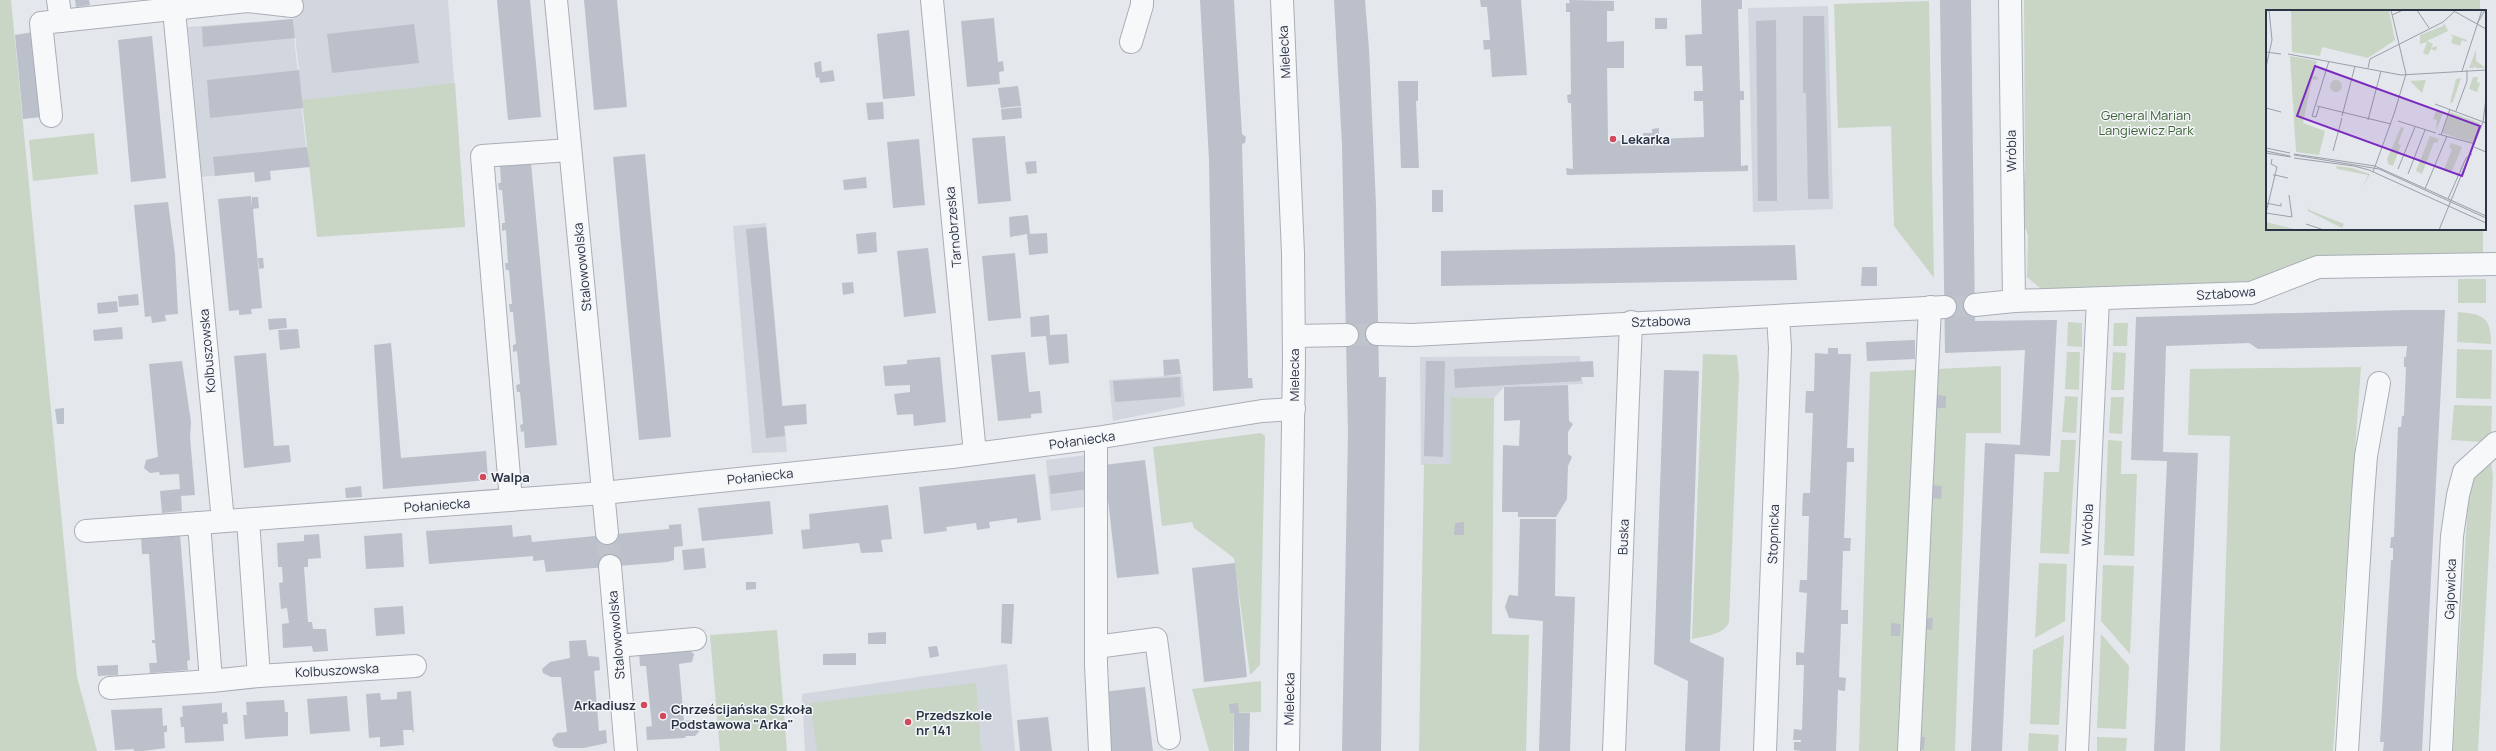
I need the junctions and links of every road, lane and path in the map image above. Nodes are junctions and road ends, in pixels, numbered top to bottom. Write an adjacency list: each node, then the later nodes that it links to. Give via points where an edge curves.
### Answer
1 (556, 0): 12 (street, Stalowowolska)
2 (932, 0): 26 (street, Tarnobrzeska)
3 (1142, 0): 10 (street)
4 (1282, 0): 21 (street, Mielecka, via 1290,167)
5 (2010, 0): 15 (street, Wróbla)
6 (247, 1): 7 (street); 8 (street)
7 (174, 4): 9 (street); 30 (street, Kolbuszowska)
8 (292, 6)
9 (60, 10): 11 (street, via 41,23)
10 (1131, 42)
11 (51, 116)
12 (570, 150): 27 (street, Stalowowolska); 28 (street, via 482,156)
13 (2496, 264): 14 (street, Sztabowa, via 2318,267 2251,293)
14 (2098, 299): 15 (street, Sztabowa); 49 (street, Wróbla)
15 (2014, 301): 16 (street, Sztabowa)
16 (1975, 305)
17 (1778, 317): 18 (street, Sztabowa); 47 (street, Stopnicka, via 1780,348); 48 (street, Sztabowa, via 1938,307)
18 (1631, 322): 19 (street, Sztabowa, via 1413,335); 46 (street, Buska)
19 (1377, 334)
20 (1347, 335): 21 (street)
21 (1294, 336): 23 (street, Mielecka)
22 (2379, 383): 50 (street, via 2366,456)
23 (1294, 409): 24 (street, Połaniecka, via 1262,411); 45 (street, Mielecka)
24 (1096, 438): 26 (street, Połaniecka); 37 (street)
25 (2496, 443): 51 (street, Gajowicka, via 2464,472 2458,495 2452,536)
26 (975, 454): 27 (street, Połaniecka)
27 (603, 493): 28 (street, Połaniecka); 33 (street, Stalowowolska)
28 (511, 500): 29 (street, Połaniecka)
29 (248, 520): 30 (street, Połaniecka); 39 (street)
30 (223, 521): 31 (street)
31 (199, 523): 32 (street); 40 (street)
32 (86, 531)
33 (607, 534)
34 (610, 566): 36 (street, Stalowowolska)
35 (695, 638): 36 (street)
36 (617, 646): 43 (street, Stalowowolska)
37 (1096, 647): 42 (street, via 1156,639); 44 (street)
38 (416, 666): 39 (street, Kolbuszowska)
39 (259, 676): 40 (street, Kolbuszowska)
40 (211, 681): 41 (street, Kolbuszowska)
41 (110, 688)
42 (1169, 738)
43 (626, 751)
44 (1100, 751)
45 (1288, 751)
46 (1614, 751)
47 (1765, 751)
48 (1909, 751)
49 (2077, 751)
50 (2347, 751)
51 (2441, 751)

